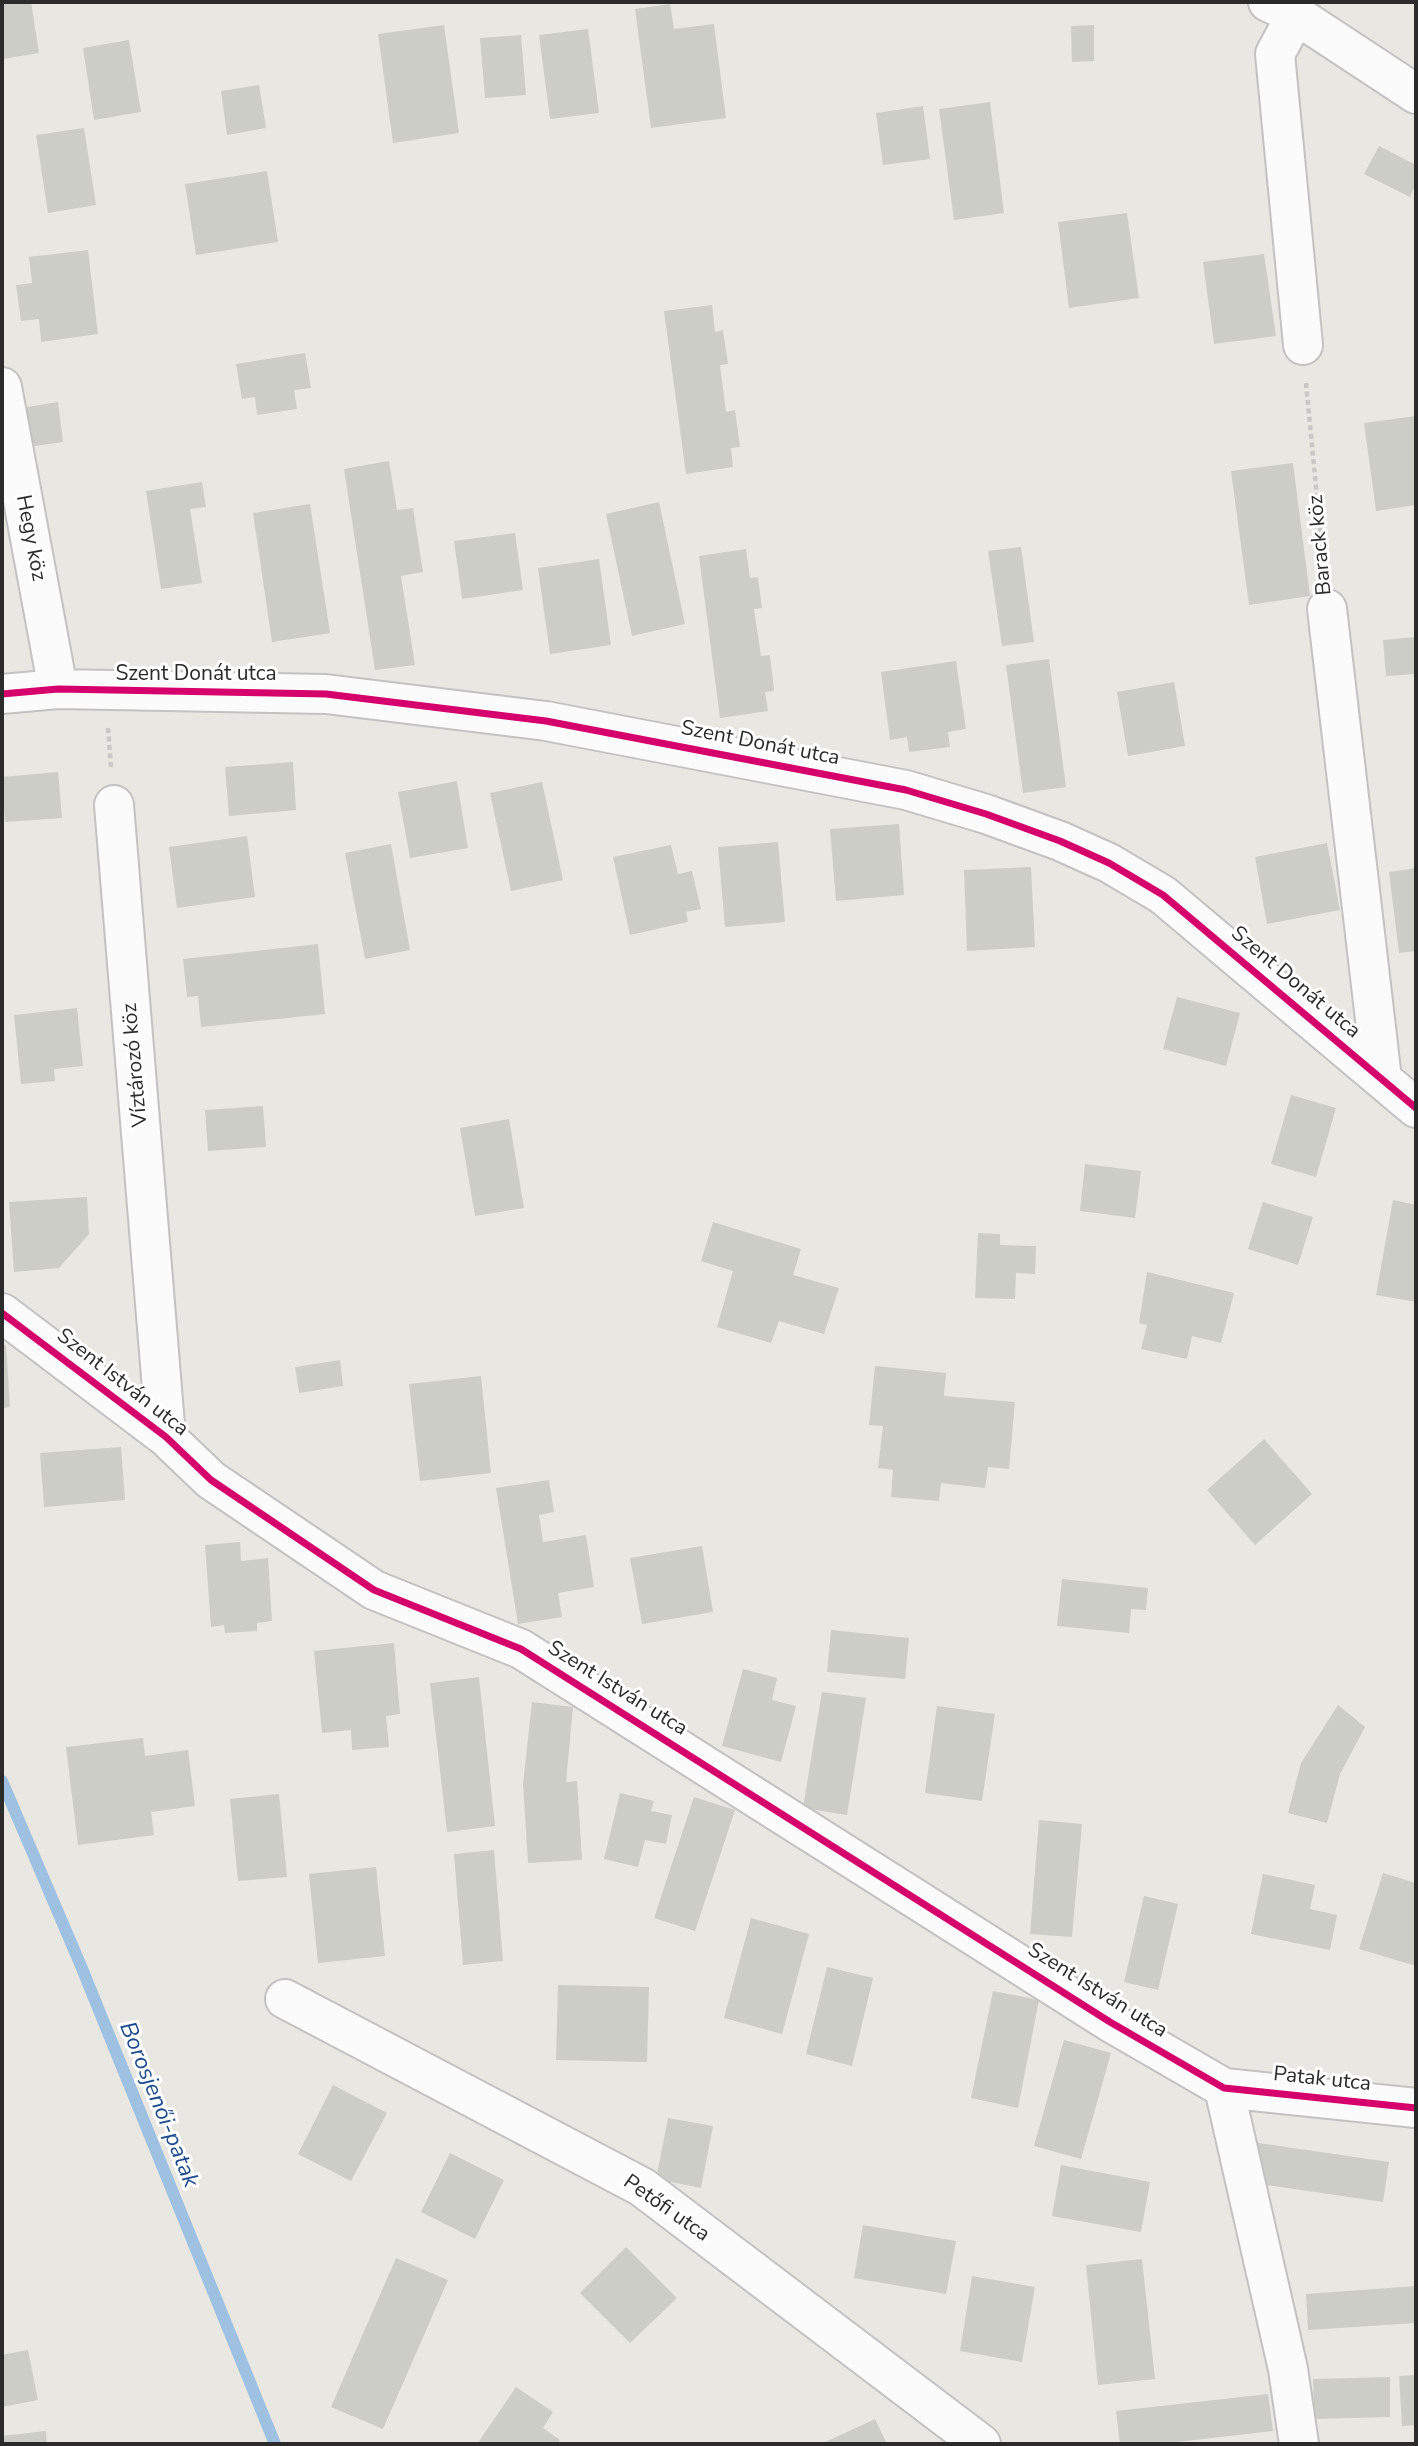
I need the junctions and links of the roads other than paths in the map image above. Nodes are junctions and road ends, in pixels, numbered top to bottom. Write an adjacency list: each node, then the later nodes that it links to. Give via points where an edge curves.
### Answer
1 (1282, 9): 2 (street); 3 (street, via 1275,54)
2 (1416, 94)
3 (1303, 345)
4 (2, 387): 6 (street, Hegy köz)
5 (1327, 609): 9 (street, Barack köz)
6 (58, 689): 7 (street, Szent Donát utca); 9 (street, Szent Donát utca, via 326,694 546,721 906,790 1085,852 1163,895)
7 (2, 694)
8 (114, 805): 12 (street, Víztározó köz)
9 (1382, 1079): 10 (street, Szent Donát utca)
10 (1416, 1108)
11 (2, 1313): 12 (street, Szent István utca)
12 (166, 1437): 14 (street, Szent István utca, via 211,1480 374,1590 521,1649 1110,2022)
13 (285, 1999): 16 (street, Petőfi utca, via 642,2188)
14 (1224, 2088): 15 (street, Patak utca); 17 (street, via 1288,2369)
15 (1416, 2108)
16 (981, 2444)
17 (1299, 2444)

